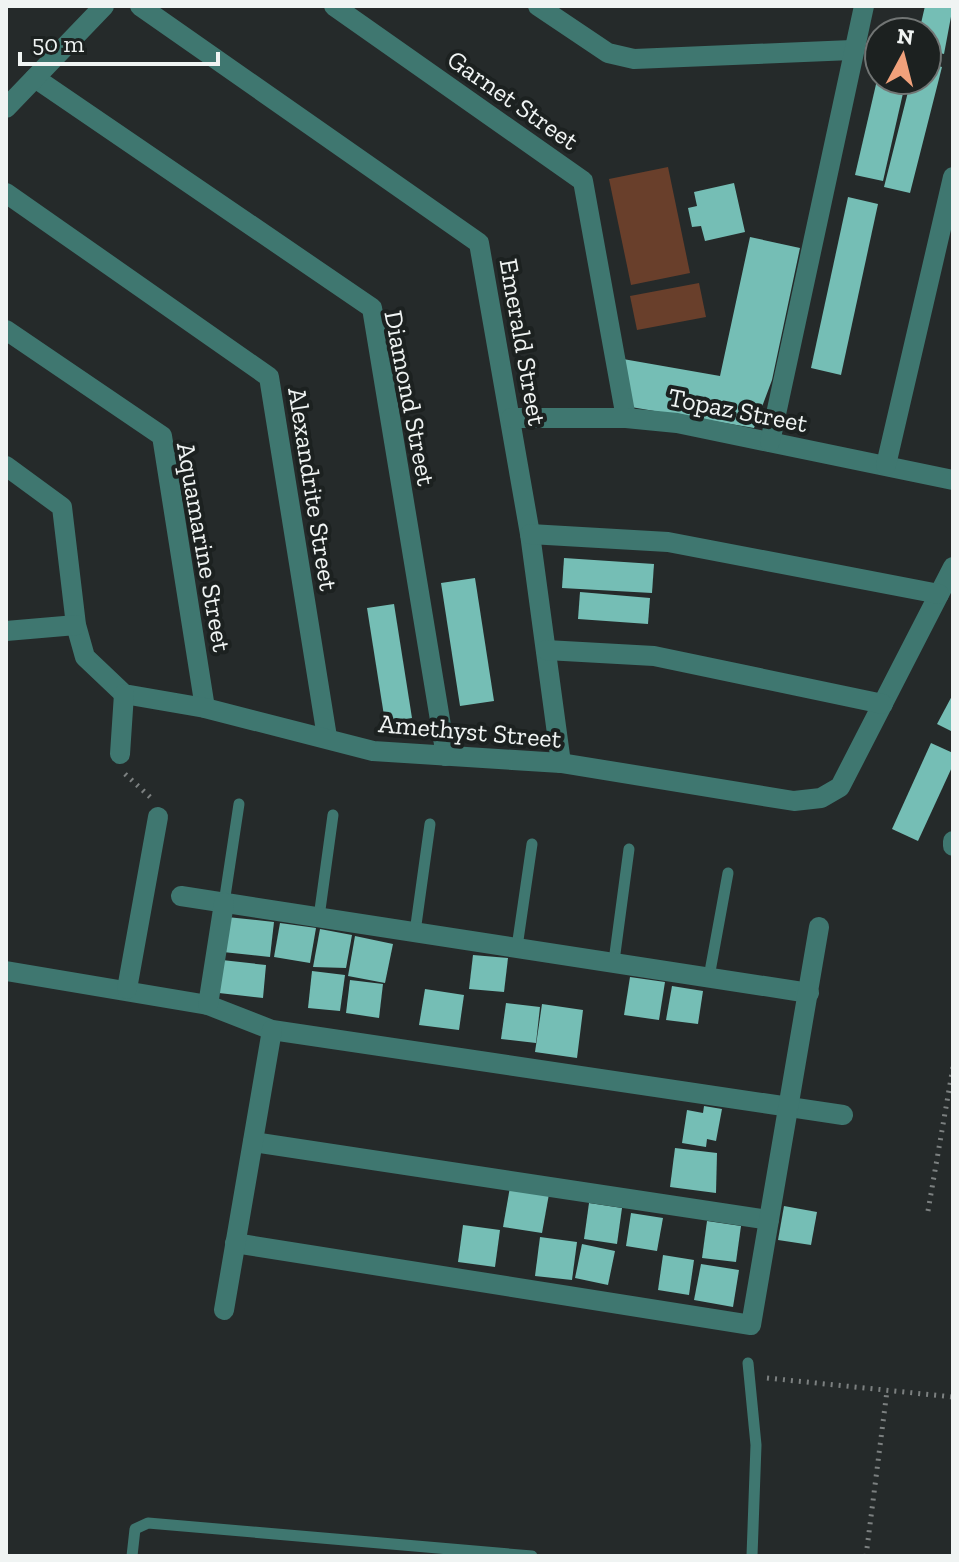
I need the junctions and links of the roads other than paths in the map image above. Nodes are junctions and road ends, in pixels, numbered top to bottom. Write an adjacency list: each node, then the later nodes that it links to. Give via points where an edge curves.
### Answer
1 (104, 6): 7 (street)
2 (140, 6): 12 (street, Emerald Street, via 479,243)
3 (334, 6): 13 (street, Garnet Street, via 583,181)
4 (538, 6): 6 (street, via 608,53 634,59)
5 (864, 6): 6 (street)
6 (852, 50): 14 (street)
7 (35, 78): 8 (street); 29 (street, Diamond Street, via 372,308)
8 (6, 108)
9 (953, 177): 15 (street)
10 (6, 193): 27 (street, Alexandrite Street, via 269,377)
11 (6, 330): 26 (street, Aquamarine Street, via 162,436)
12 (511, 418): 13 (street, Topaz Street); 18 (street, Emerald Street)
13 (626, 418): 14 (street, Topaz Street)
14 (770, 442): 15 (street, Topaz Street)
15 (886, 465): 17 (street, Topaz Street)
16 (6, 466): 21 (street, via 62,507)
17 (953, 480)
18 (530, 534): 20 (street, via 668,542); 23 (street, Emerald Street)
19 (953, 567): 20 (street, Amethyst Street)
20 (939, 594): 25 (street, Amethyst Street)
21 (76, 625): 22 (street); 24 (street, via 85,657)
22 (6, 631)
23 (546, 650): 25 (street, via 654,656); 30 (street, Emerald Street)
24 (124, 694): 26 (street, Amethyst Street); 28 (street)
25 (883, 704): 30 (street, Amethyst Street, via 840,787 821,798 794,801)
26 (205, 708): 27 (street, Amethyst Street)
27 (327, 737): 29 (street, Amethyst Street, via 373,751)
28 (120, 754)
29 (446, 756): 30 (street, Amethyst Street)
30 (561, 763)
31 (239, 804): 39 (lane)
32 (333, 815): 40 (lane)
33 (158, 817): 47 (street)
34 (430, 824): 42 (lane)
35 (532, 844): 43 (lane)
36 (629, 849): 44 (lane)
37 (728, 873): 46 (lane)
38 (181, 896): 39 (street)
39 (224, 903): 40 (street); 49 (street)
40 (319, 917): 42 (street)
41 (819, 927): 48 (street)
42 (415, 932): 43 (street)
43 (517, 947): 44 (street)
44 (614, 961): 46 (street)
45 (6, 971): 47 (street)
46 (709, 977): 48 (street)
47 (127, 989): 49 (street)
48 (809, 993): 51 (street)
49 (208, 1005): 50 (street)
50 (272, 1030): 51 (street); 53 (street)
51 (789, 1106): 52 (street); 54 (street)
52 (843, 1115)
53 (253, 1142): 54 (street); 55 (street)
54 (769, 1220): 55 (street, via 751,1325)
55 (235, 1243): 56 (street)
56 (224, 1310)
57 (748, 1363): 60 (lane, via 756,1445)
58 (132, 1556): 59 (lane, via 135,1529 148,1523)
59 (532, 1556)
60 (752, 1556)

